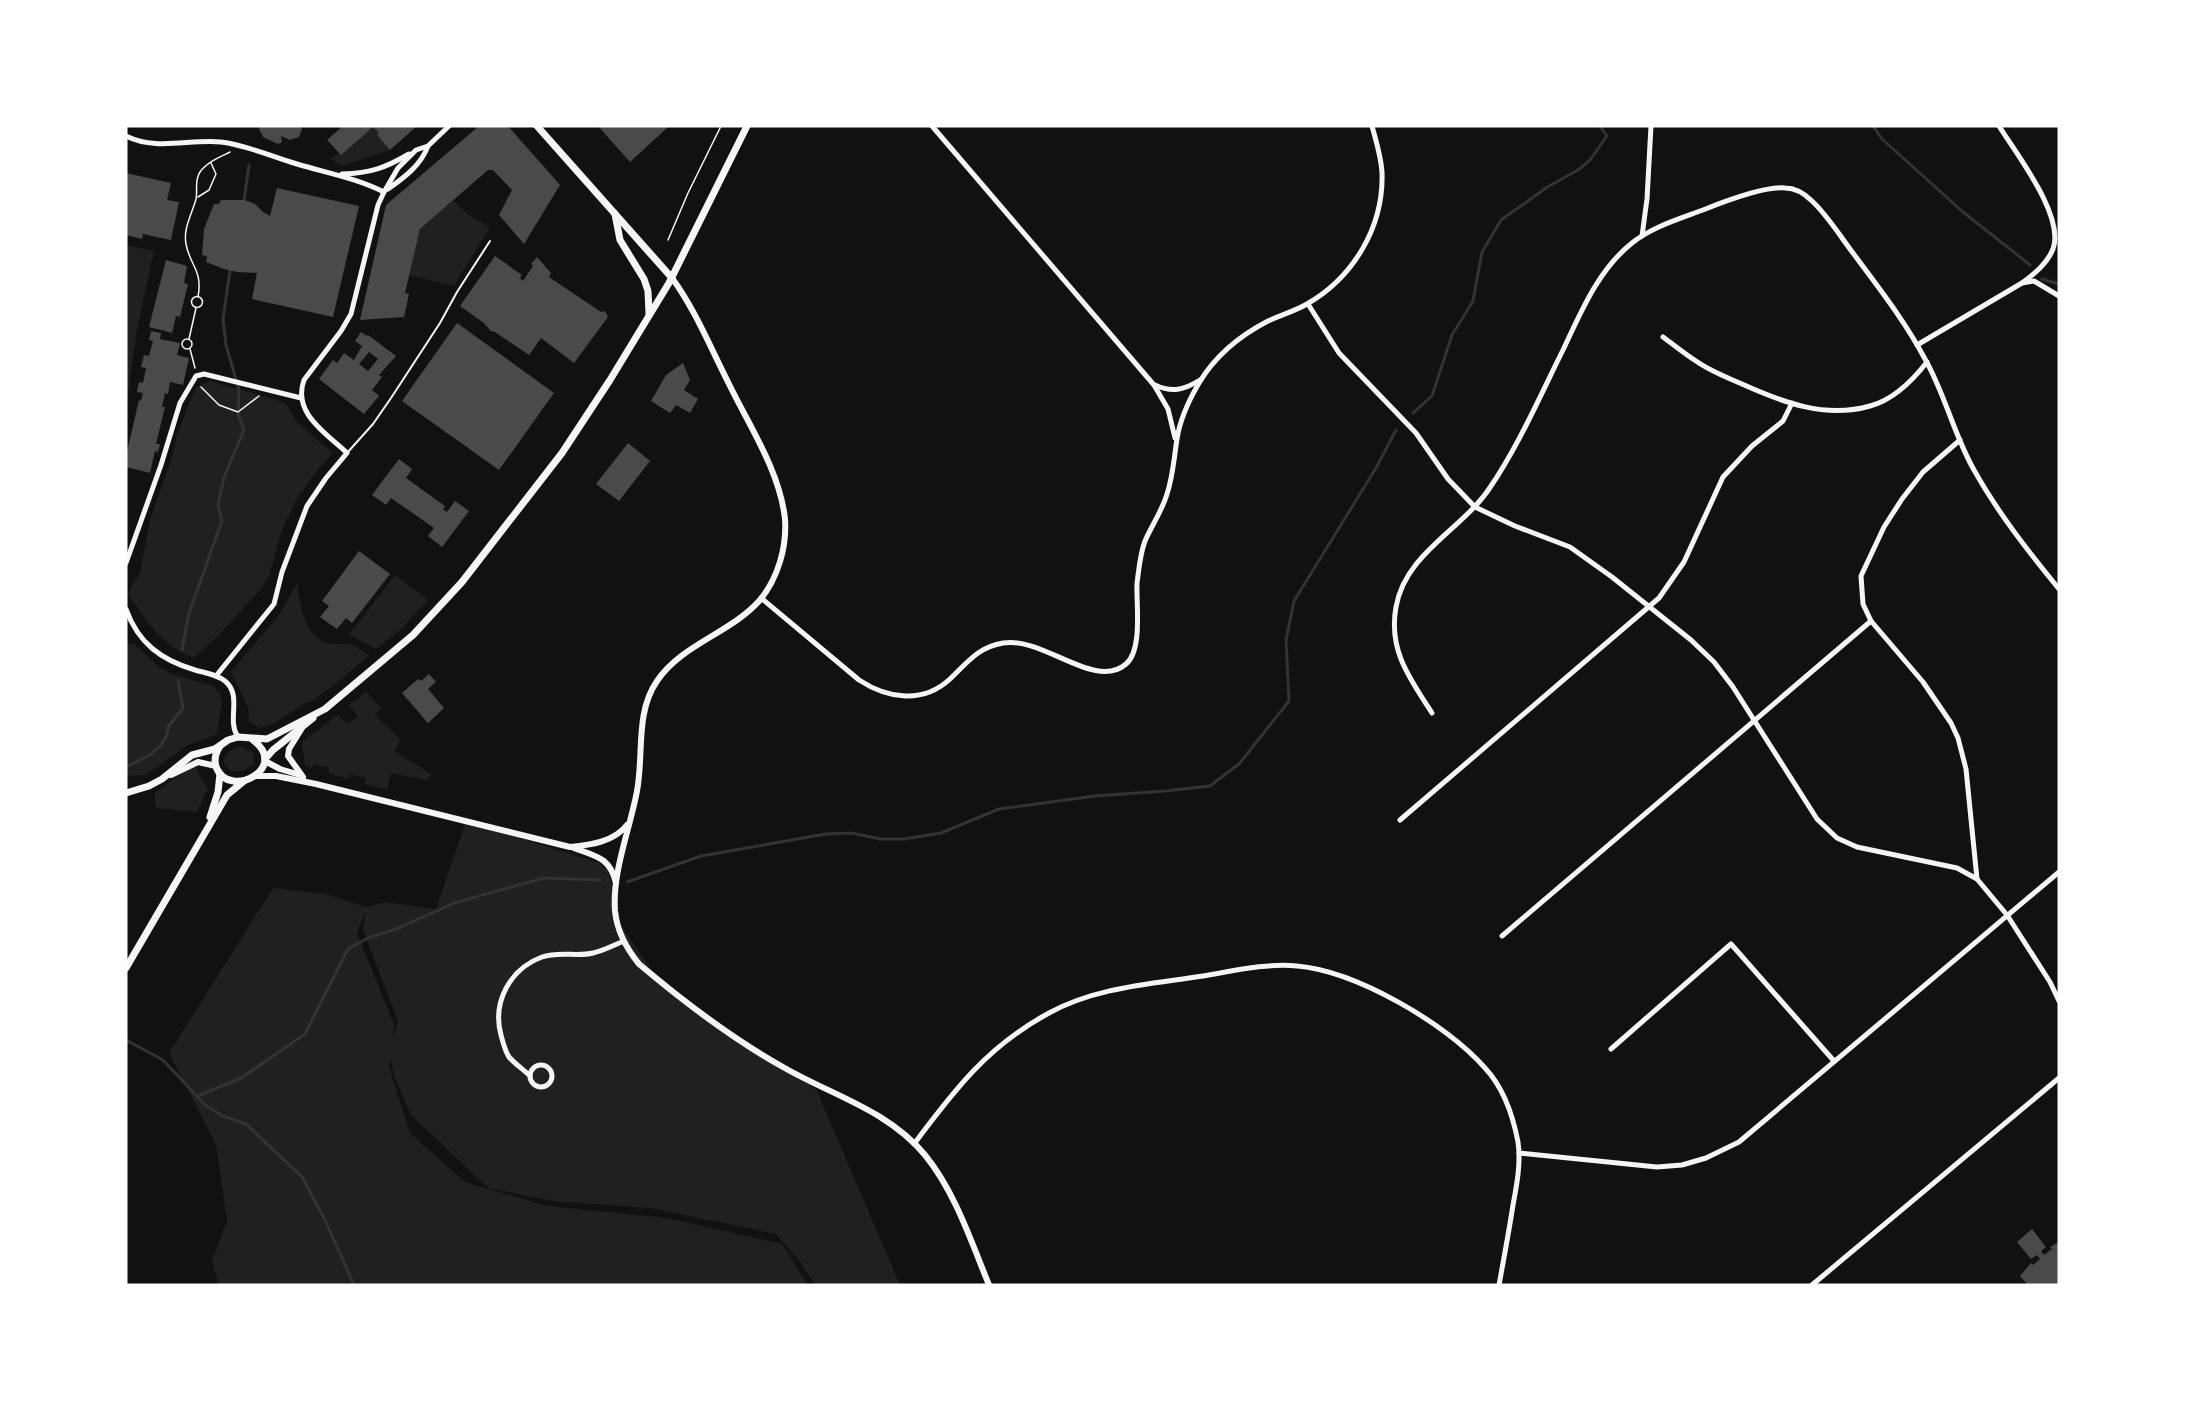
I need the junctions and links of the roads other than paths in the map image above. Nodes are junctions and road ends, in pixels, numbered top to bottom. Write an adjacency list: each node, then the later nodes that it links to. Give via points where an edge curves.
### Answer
1 (449, 126): 9 (street)
2 (537, 126): 12 (main road)
3 (747, 126): 18 (main road)
4 (932, 126): 27 (street)
5 (1372, 126): 21 (street, via 1382,169 1380,202 1371,232 1349,269)
6 (1651, 126): 15 (street)
7 (1999, 126): 19 (street, via 2045,199 2056,232 2048,258)
8 (126, 136): 11 (street, via 155,145 207,141 242,146)
9 (428, 146): 10 (street); 13 (street, via 423,158 406,176)
10 (416, 150): 11 (street, via 378,170); 13 (street, via 398,168)
11 (338, 174): 13 (street)
12 (587, 182): 14 (main road); 17 (main road)
13 (384, 192): 28 (street, via 351,314 304,380)
14 (615, 214): 17 (main road); 22 (main road, via 620,240 644,279)
15 (1642, 236): 24 (street, via 1758,192 1784,187 1797,190 1826,217); 33 (street, via 1613,261 1595,286 1508,458)
16 (490, 241): 32 (lane, via 391,398)
17 (657, 262): 18 (main road)
18 (672, 278): 22 (main road); 37 (street, via 697,317 779,491 784,519 783,550)
19 (2022, 283): 20 (street, via 2034,282); 24 (street)
20 (2059, 296)
21 (1308, 304): 26 (street, via 1244,336); 33 (street, via 1339,353 1416,433 1448,479)
22 (649, 316): 42 (main road, via 580,427 445,602 413,635)
23 (1663, 336): 29 (street, via 1710,370)
24 (1917, 345): 25 (street)
25 (1927, 362): 29 (street, via 1899,391 1871,406 1831,411); 30 (street)
26 (1201, 379): 27 (street, via 1179,390); 31 (street, via 1183,416)
27 (1154, 385): 31 (street, via 1172,418)
28 (301, 398): 32 (street, via 306,414); 34 (street, via 204,374 195,378 180,403)
29 (1792, 403): 38 (street, via 1783,421 1723,477 1684,562)
30 (1959, 440): 35 (street, via 1995,504); 40 (street, via 1913,484 1868,558 1861,588)
31 (1176, 452): 37 (street, via 1165,502 1140,561 1136,645 1131,659 1118,669 1098,672 1019,642 1000,643 977,652 934,690 913,697 892,695 860,680)
32 (347, 453): 41 (street, via 308,506 274,604)
33 (1475, 507): 38 (street, via 1570,547); 43 (street, via 1416,564 1403,585 1396,608 1397,653)
34 (126, 563)
35 (2056, 580): 36 (street)
36 (2059, 589)
37 (761, 598): 58 (street, via 732,623 676,660 656,682 645,710 637,790)
38 (1650, 606): 44 (street, via 1719,668); 57 (street)
39 (126, 609): 41 (street, via 142,637 164,659)
40 (1871, 621): 44 (street); 62 (street, via 1936,700 1958,738 1966,769)
41 (216, 675): 46 (street, via 226,682 234,696)
42 (324, 709): 45 (main road); 47 (main road, via 273,736)
43 (1432, 713)
44 (1755, 721): 62 (street, via 1809,808 1837,838 1877,852 1957,868); 65 (street)
45 (304, 726): 49 (main road); 52 (street, via 288,756)
46 (238, 737): 47 (main road); 48 (main road)
47 (251, 738): 49 (main road, via 261,748)
48 (220, 745): 50 (main road, via 215,756); 53 (street, via 186,758)
49 (265, 760): 51 (main road); 52 (street)
50 (218, 770): 53 (street, via 198,762); 54 (main road, via 232,781); 59 (main road, via 215,804)
51 (255, 776): 54 (main road); 55 (street)
52 (303, 777): 55 (street)
53 (162, 779): 56 (street)
54 (246, 780): 59 (main road, via 227,795)
55 (316, 784): 60 (street)
56 (126, 793)
57 (1400, 820)
58 (628, 823): 60 (street, via 607,839); 63 (street)
59 (205, 831): 67 (main road)
60 (570, 847): 63 (street, via 607,862)
61 (2059, 872): 64 (street)
62 (1977, 879): 64 (street)
63 (617, 886): 66 (street, via 615,909)
64 (2007, 915): 68 (street); 70 (street)
65 (1502, 936)
66 (624, 942): 71 (street, via 592,953 545,956 527,963 516,973 499,1005 499,1026 508,1056); 73 (street, via 639,964 738,1041 873,1112)
67 (126, 968)
68 (2059, 1001)
69 (1611, 1049): 70 (street, via 1731,944)
70 (1834, 1061): 74 (street, via 1739,1142 1683,1165 1647,1166)
71 (530, 1076): 71 (street, via 533,1068 543,1065 550,1068 552,1076 548,1085 541,1087)
72 (2059, 1078): 77 (street)
73 (914, 1144): 74 (street, via 985,1057 1029,1024 1061,1007 1121,989 1251,968 1296,965 1367,986 1449,1034 1486,1068 1498,1087); 75 (street, via 950,1195)
74 (1519, 1153): 76 (street)
75 (989, 1285)
76 (1499, 1285)
77 (1812, 1285)

